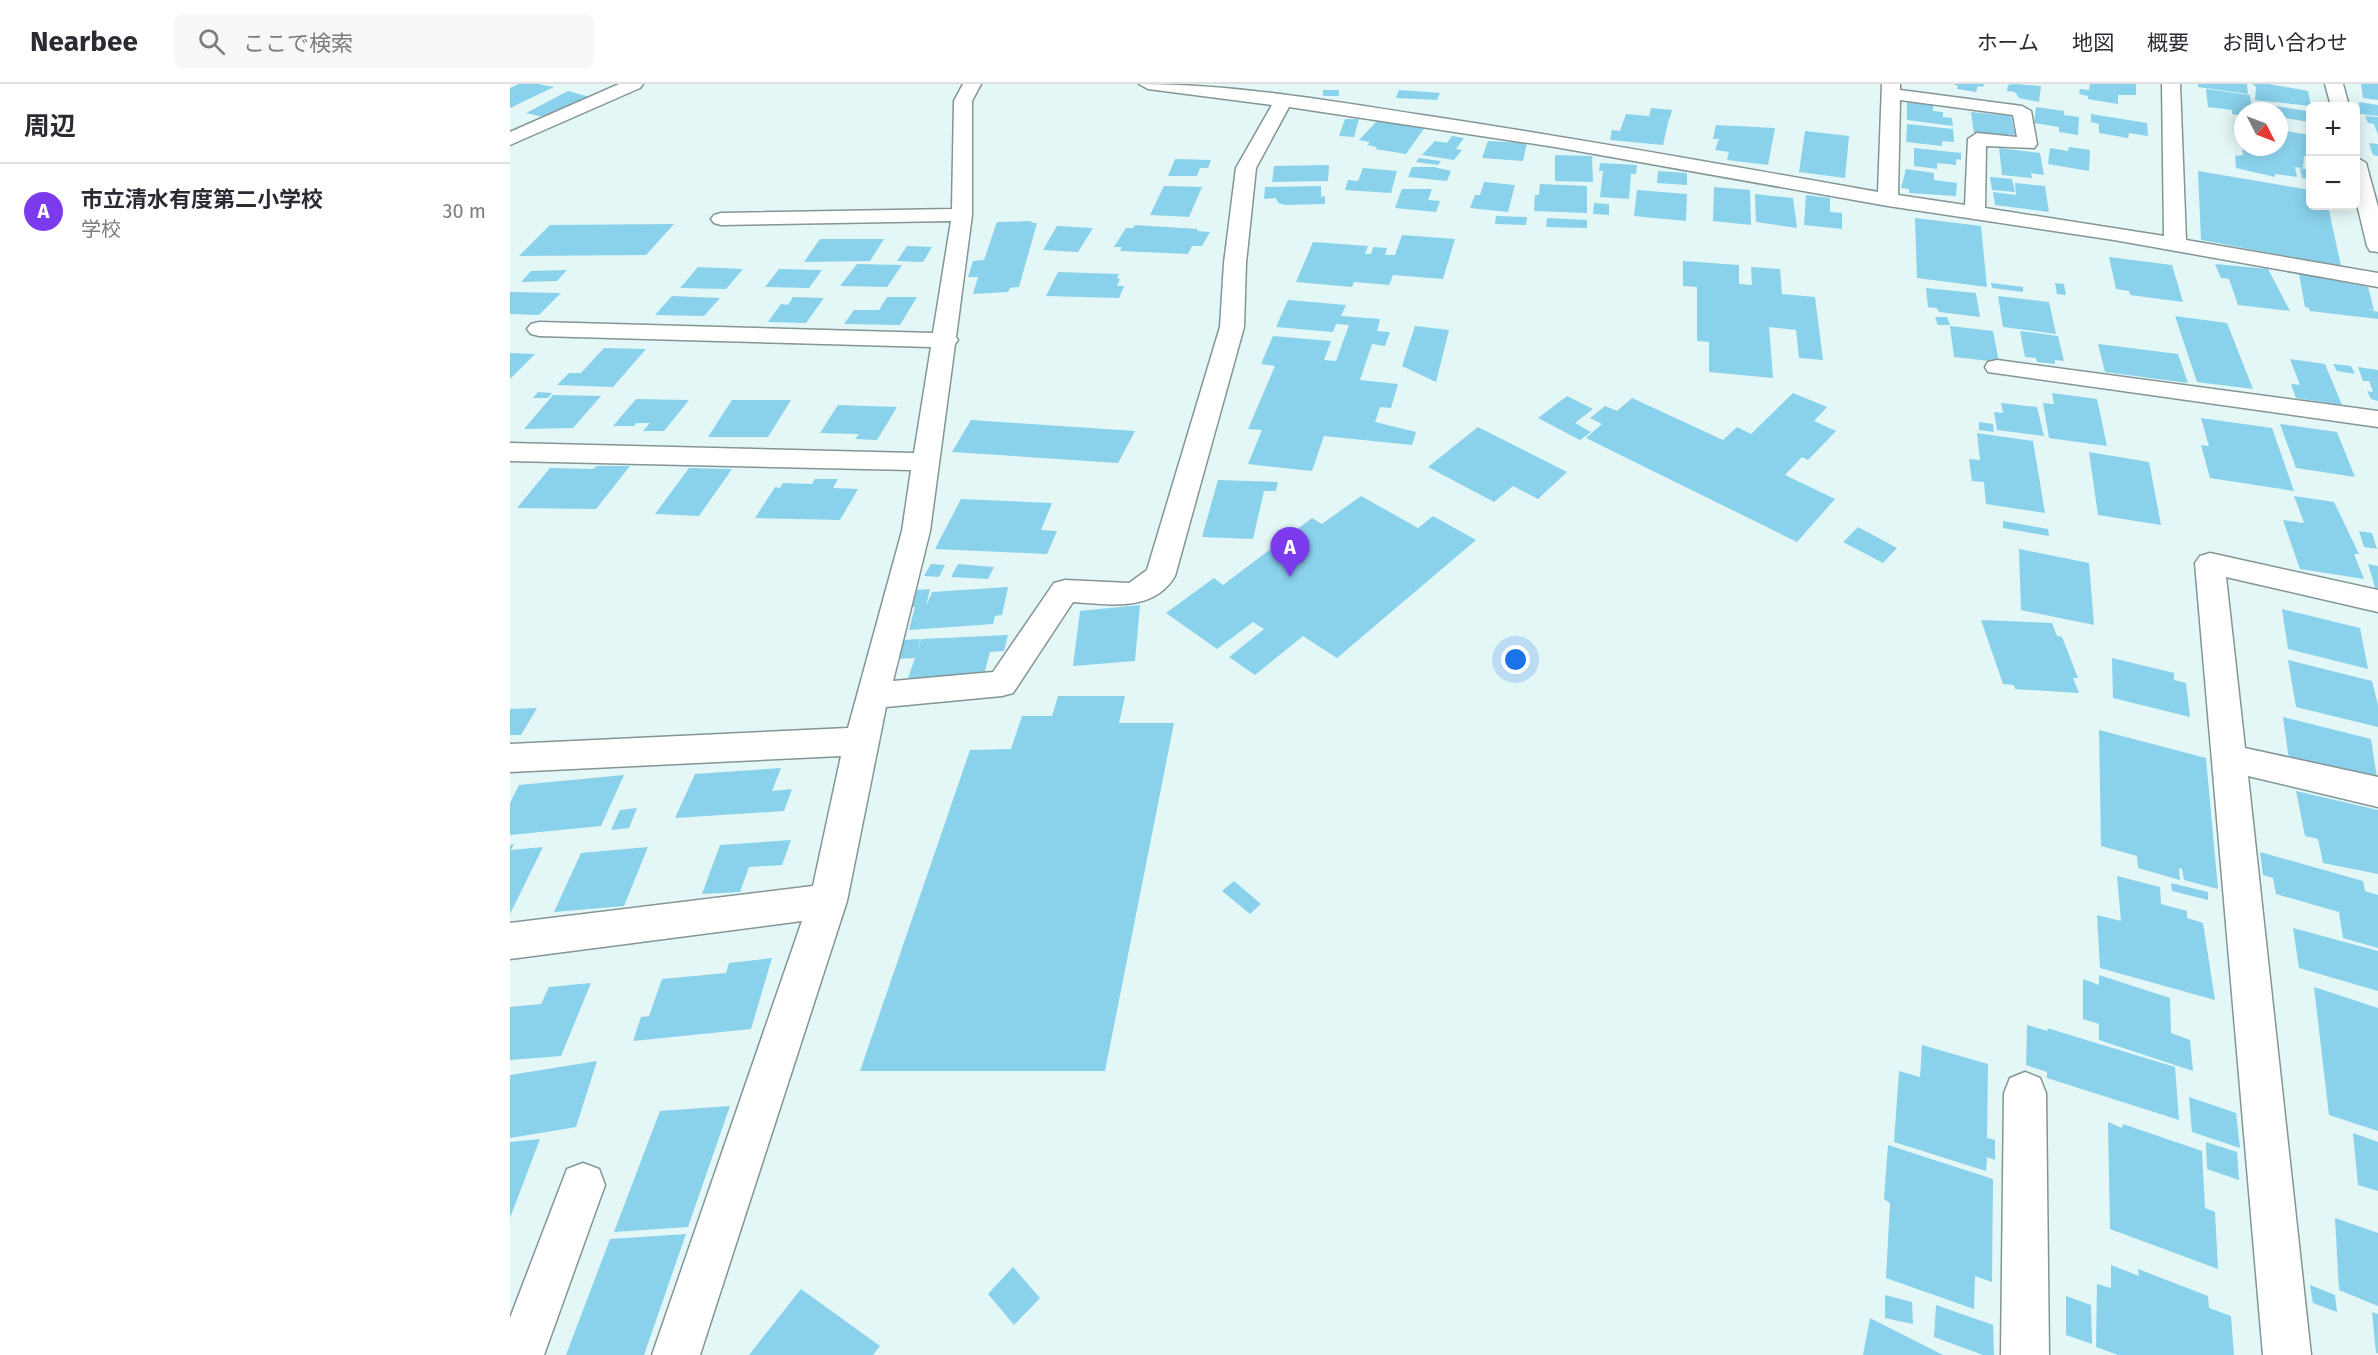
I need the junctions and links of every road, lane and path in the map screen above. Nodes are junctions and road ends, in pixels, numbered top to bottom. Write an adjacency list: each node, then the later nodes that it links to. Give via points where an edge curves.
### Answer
1 (634, 84): 10 (street)
2 (972, 84): 15 (street, via 963,101)
3 (1149, 84): 7 (street)
4 (2171, 84): 17 (street)
5 (2334, 84): 8 (street)
6 (1891, 89): 13 (street); 14 (street, via 2022,111 2027,144 1977,139)
7 (1273, 95): 13 (street); 27 (street, via 1246,168 1232,327 1160,576 1134,594 1065,591 1002,684)
8 (2339, 102)
9 (510, 120): 10 (street)
10 (539, 126): 11 (street)
11 (510, 139)
12 (2360, 181): 18 (street)
13 (1888, 200): 14 (street)
14 (1975, 212): 17 (street)
15 (962, 215): 16 (street); 21 (street)
16 (721, 219)
17 (2175, 244): 19 (street)
18 (2378, 246)
19 (2378, 280)
20 (539, 329): 21 (street)
21 (946, 339): 25 (street)
22 (1997, 367): 23 (street)
23 (2378, 419)
24 (510, 452): 25 (street)
25 (927, 462): 27 (street, via 916,531)
26 (2378, 601): 30 (street, via 2210,563)
27 (873, 696): 28 (street)
28 (861, 741): 29 (street); 32 (street)
29 (510, 758)
30 (2229, 758): 31 (street); 39 (street)
31 (2378, 792)
32 (828, 901): 33 (street); 37 (street)
33 (510, 941)
34 (2025, 1093): 38 (street)
35 (583, 1185): 36 (street)
36 (520, 1355)
37 (676, 1355)
38 (2025, 1355)
39 (2287, 1355)

